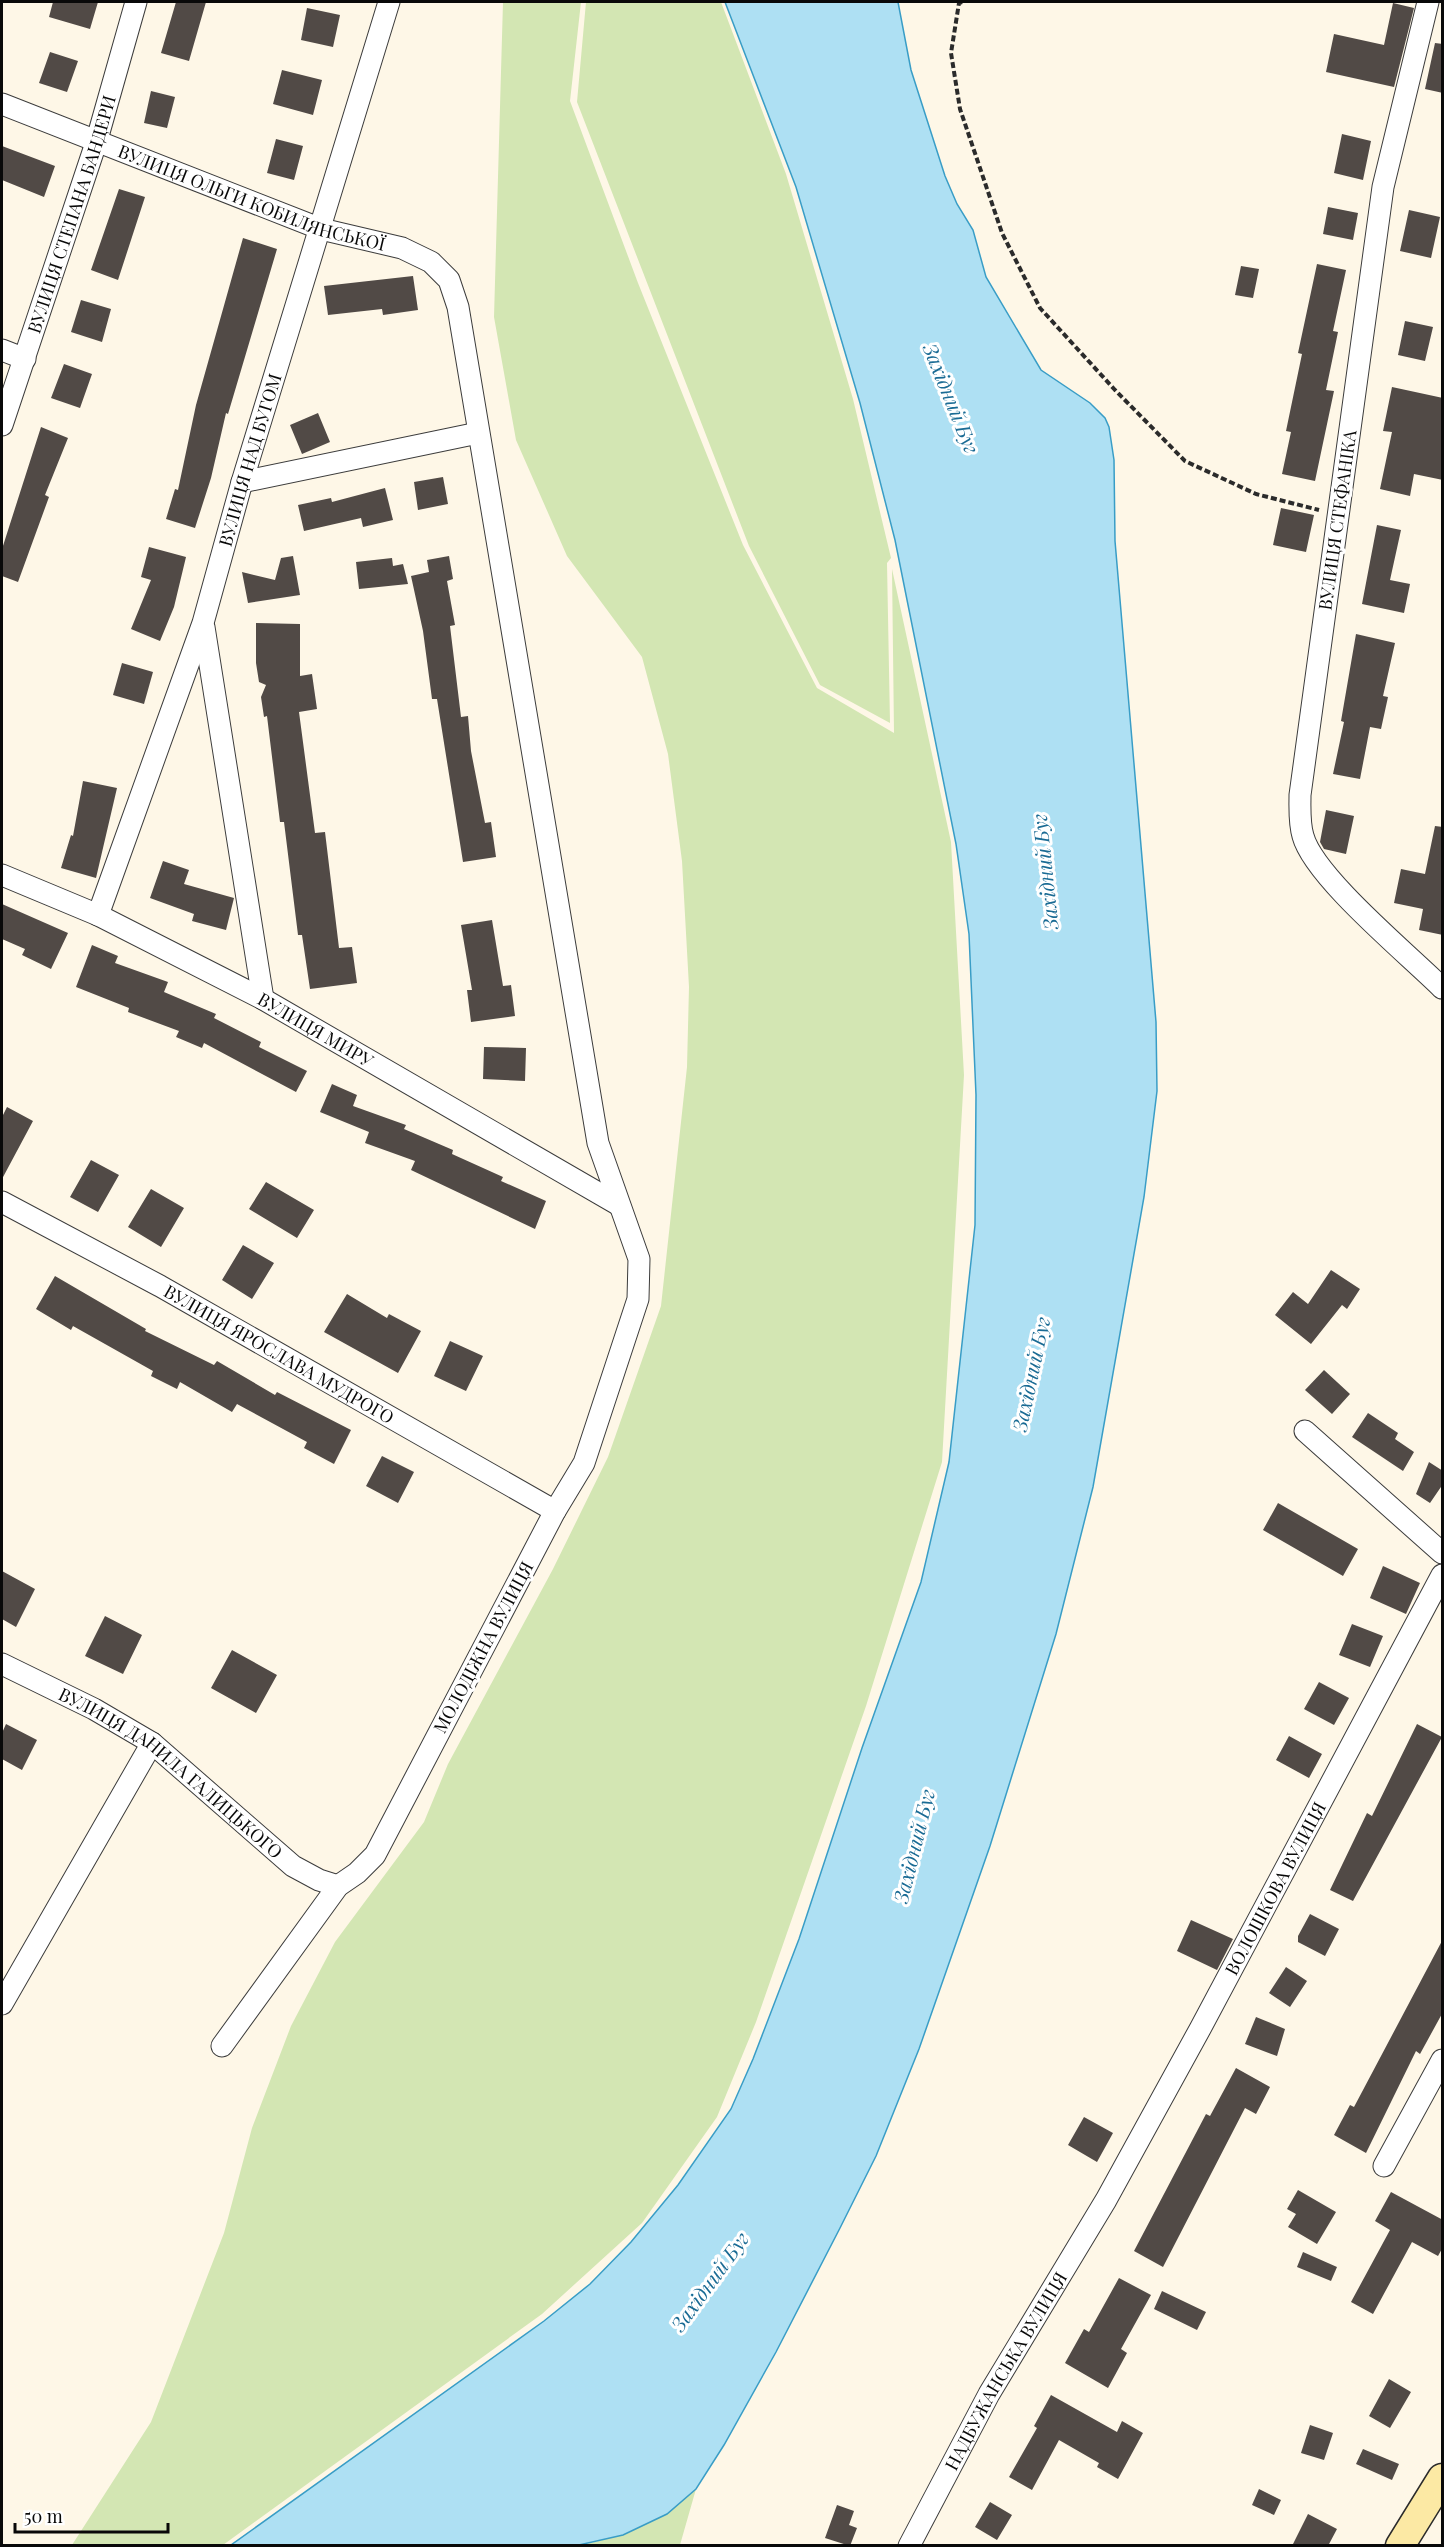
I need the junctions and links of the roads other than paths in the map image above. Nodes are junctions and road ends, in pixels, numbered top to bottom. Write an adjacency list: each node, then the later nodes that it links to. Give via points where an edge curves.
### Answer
1 (136, 2): 5 (street, ВУЛИЦЯ СТЕПАНА БАНДЕРИ)
2 (389, 2): 6 (street, ВУЛИЦЯ НАД БУГОМ)
3 (1428, 2): 15 (street, ВУЛИЦЯ СТЕФАНІКА, via 1383,187 1300,795 1303,837 1330,880)
4 (2, 104): 5 (street, ВУЛИЦЯ ОЛЬГИ КОБИЛЯНСЬКОЇ)
5 (96, 143): 6 (street, ВУЛИЦЯ ОЛЬГИ КОБИЛЯНСЬКОЇ); 8 (street, ВУЛИЦЯ СТЕПАНА БАНДЕРИ)
6 (321, 229): 10 (street, ВУЛИЦЯ ОЛЬГИ КОБИЛЯНСЬКОЇ, via 402,248 431,262 449,280 458,307); 11 (street, ВУЛИЦЯ НАД БУГОМ)
7 (2, 350): 8 (street)
8 (25, 359): 9 (street, ВУЛИЦЯ СТЕПАНА БАНДЕРИ)
9 (2, 424)
10 (478, 433): 11 (street); 18 (street, МОЛОДІЖНА ВУЛИЦЯ, via 598,1143)
11 (242, 482): 12 (street, ВУЛИЦЯ НАД БУГОМ)
12 (203, 623): 14 (street, ВУЛИЦЯ НАД БУГОМ); 16 (street)
13 (2, 874): 14 (street, ВУЛИЦЯ МИРУ)
14 (98, 915): 16 (street, ВУЛИЦЯ МИРУ)
15 (1443, 987)
16 (263, 999): 18 (street, ВУЛИЦЯ МИРУ)
17 (2, 1202): 20 (street, ВУЛИЦЯ ЯРОСЛАВА МУДРОГО, via 160,1286)
18 (619, 1205): 20 (street, МОЛОДІЖНА ВУЛИЦЯ, via 639,1259 638,1299 584,1463)
19 (1305, 1431): 21 (street)
20 (555, 1511): 25 (street, МОЛОДІЖНА ВУЛИЦЯ, via 375,1855)
21 (1443, 1553)
22 (1443, 1575): 30 (street, ВОЛОШКОВА ВУЛИЦЯ)
23 (2, 1664): 24 (street, ВУЛИЦЯ ДАНИЛА ГАЛИЦЬКОГО, via 94,1709)
24 (152, 1743): 25 (street, ВУЛИЦЯ ДАНИЛА ГАЛИЦЬКОГО, via 293,1866); 26 (street)
25 (338, 1886): 27 (street, МОЛОДІЖНА ВУЛИЦЯ)
26 (2, 2004)
27 (222, 2046)
28 (1443, 2060): 29 (street)
29 (1384, 2166)
30 (1106, 2199): 32 (street, НАДБУЖАНСЬКА ВУЛИЦЯ, via 989,2394)
31 (1443, 2478): 33 (street)
32 (909, 2546)
33 (1400, 2546)

